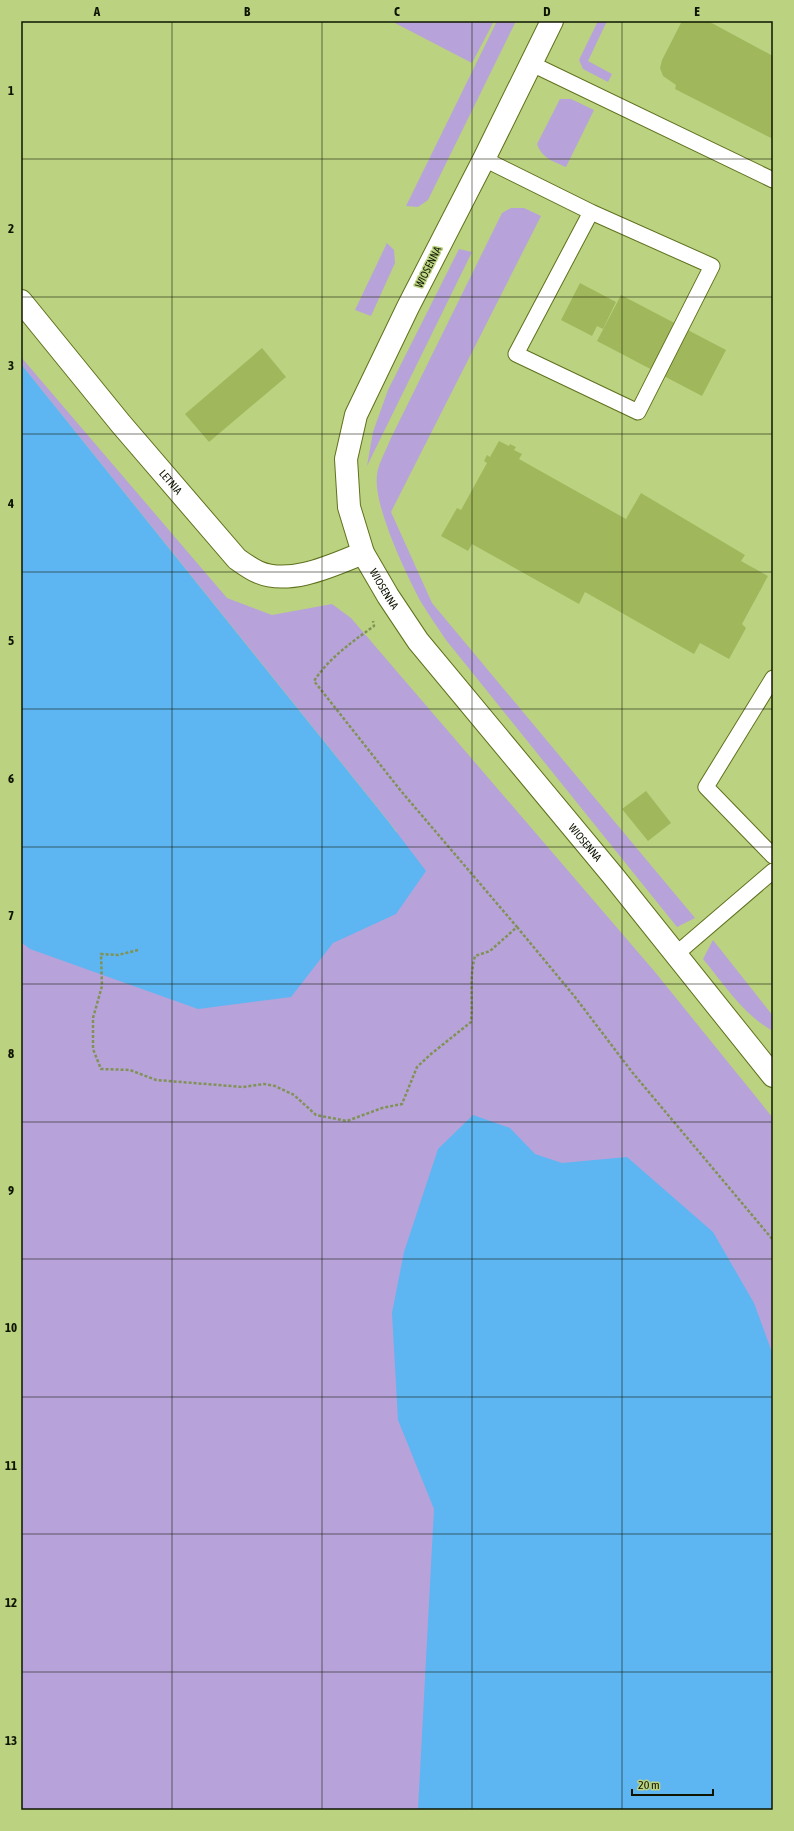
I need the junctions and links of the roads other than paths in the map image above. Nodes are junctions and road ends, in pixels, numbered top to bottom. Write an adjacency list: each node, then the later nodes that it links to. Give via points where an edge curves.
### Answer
1 (552, 21): 2 (street, WIOSENNA)
2 (532, 64): 3 (street, WIOSENNA); 4 (lane)
3 (484, 159): 5 (lane); 7 (street, WIOSENNA, via 356,415 346,459 350,507)
4 (773, 180)
5 (590, 212): 5 (lane, via 712,266 638,412 516,354)
6 (21, 301): 7 (street, LETNIA, via 121,424 237,559 259,572 286,578 329,567)
7 (363, 553): 11 (street, WIOSENNA, via 418,641 614,877)
8 (773, 678): 9 (lane, via 706,787)
9 (773, 856)
10 (773, 871): 11 (lane)
11 (675, 955): 12 (street, WIOSENNA)
12 (771, 1069)

